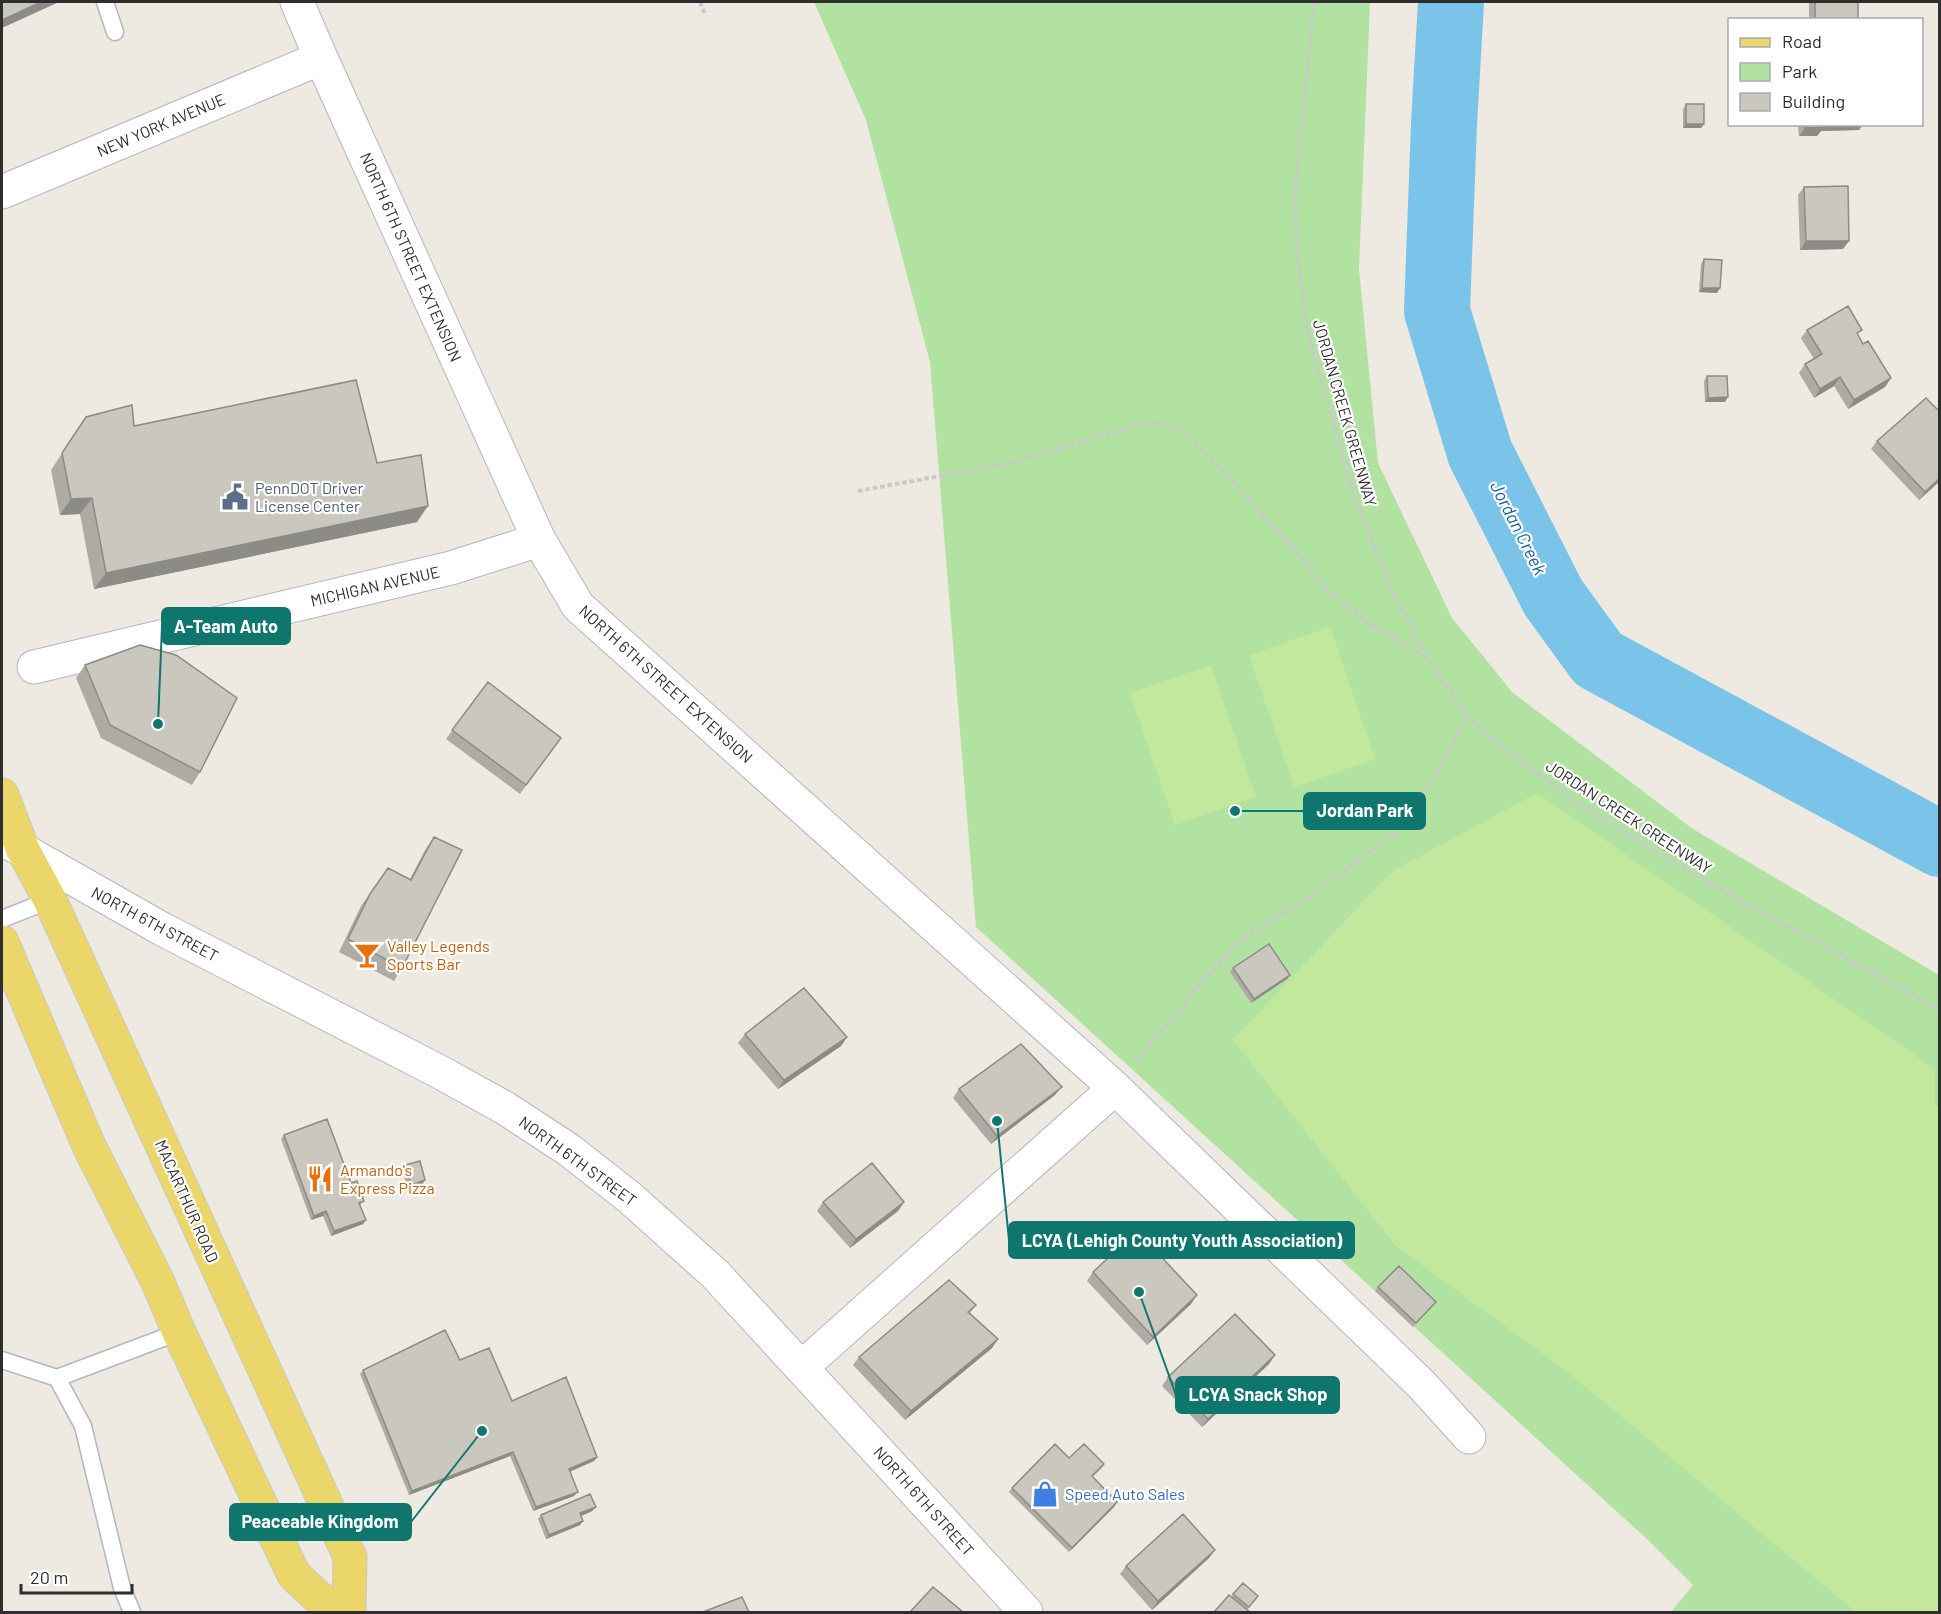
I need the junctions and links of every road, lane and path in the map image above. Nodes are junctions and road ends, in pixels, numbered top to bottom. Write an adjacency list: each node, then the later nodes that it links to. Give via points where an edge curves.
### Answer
1 (105, 2): 6 (lane)
2 (297, 2): 7 (street, NORTH 6TH STREET EXTENSION)
3 (700, 2): 5 (path)
4 (1314, 2): 11 (path, JORDAN CREEK GREENWAY, via 1295,193 1307,329 1353,494 1390,585)
5 (706, 16)
6 (115, 32)
7 (321, 58): 8 (street, NEW YORK AVENUE); 10 (street, NORTH 6TH STREET EXTENSION)
8 (2, 192)
9 (858, 491): 11 (path, via 1016,462 1148,421 1184,429 1326,588 1365,621)
10 (539, 540): 12 (street, MICHIGAN AVENUE, via 451,568); 20 (street, NORTH 6TH STREET EXTENSION, via 578,606)
11 (1427, 657): 13 (path, JORDAN CREEK GREENWAY)
12 (34, 667)
13 (1467, 715): 19 (path, JORDAN CREEK GREENWAY, via 1572,799 1667,859); 20 (path, via 1438,771 1392,836 1304,901 1242,939)
14 (2, 795): 15 (main road, MACARTHUR ROAD)
15 (12, 845): 16 (main road, MACARTHUR ROAD); 23 (street, NORTH 6TH STREET, via 162,929 438,1071 569,1150 629,1197 715,1274)
16 (50, 900): 17 (lane); 28 (main road, MACARTHUR ROAD, via 350,1557)
17 (2, 920)
18 (2, 942): 21 (main road, via 89,1146)
19 (1940, 1010)
20 (1115, 1088): 23 (street); 25 (street, NORTH 6TH STREET EXTENSION, via 1414,1377)
21 (179, 1332): 24 (lane); 27 (main road, via 294,1575)
22 (2, 1360): 24 (lane)
23 (802, 1367): 29 (street, NORTH 6TH STREET)
24 (57, 1378): 26 (lane, via 83,1426 122,1588)
25 (1469, 1437)
26 (132, 1612)
27 (334, 1612)
28 (349, 1612)
29 (1026, 1612)

